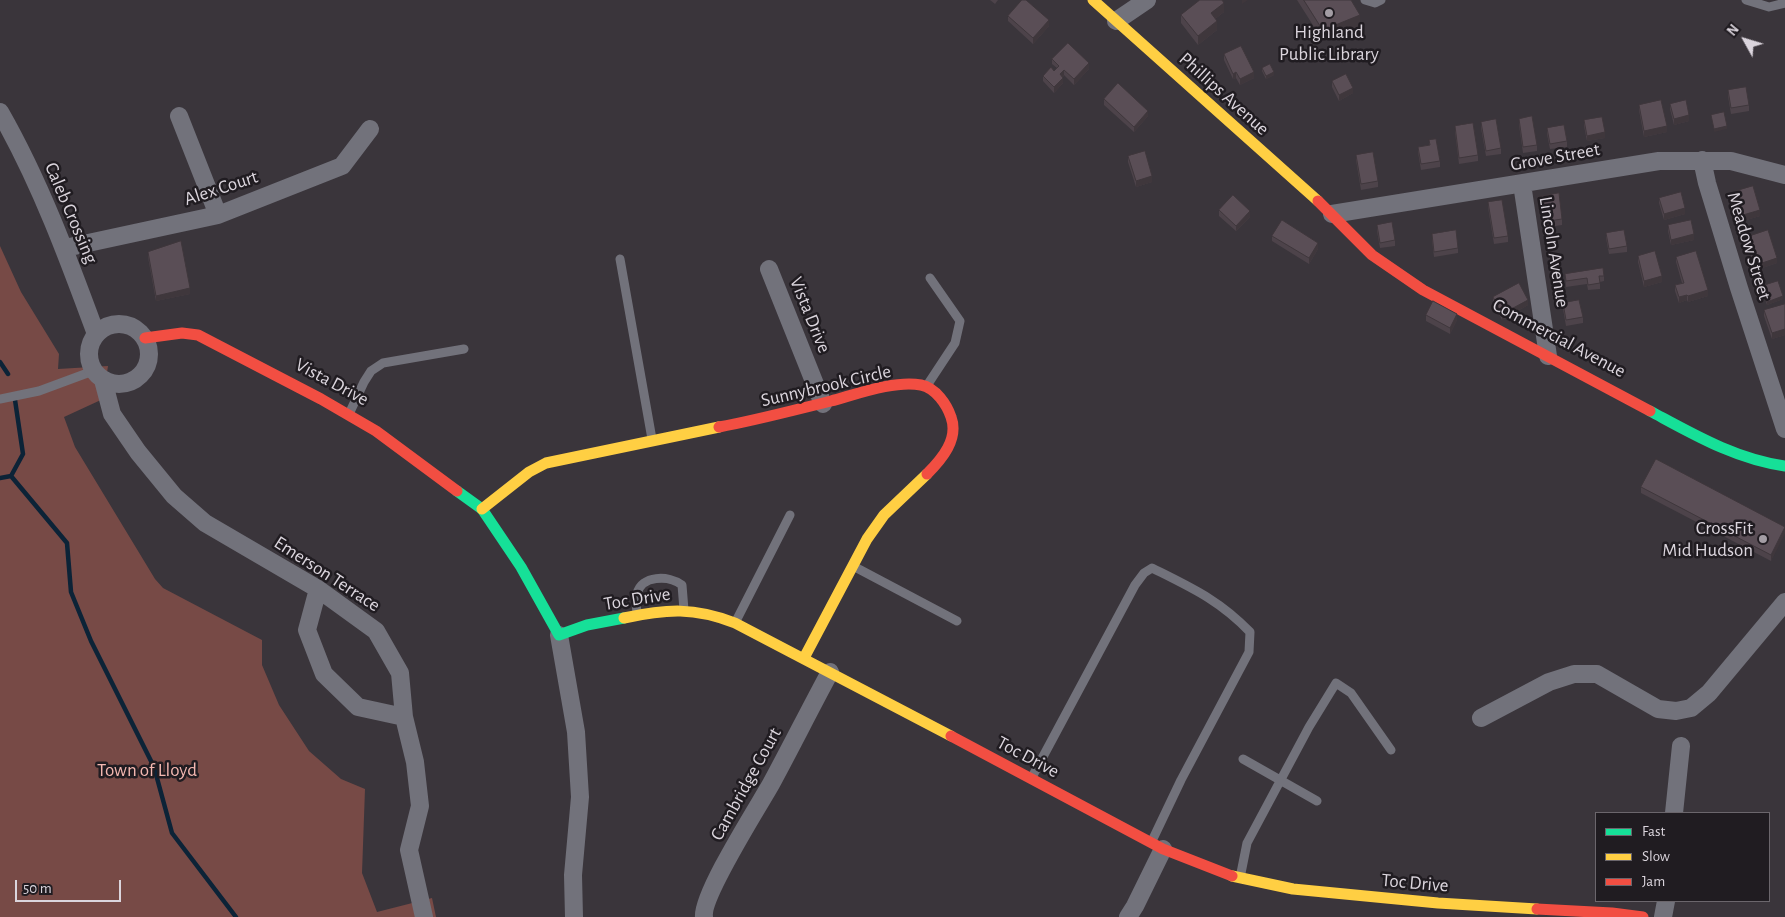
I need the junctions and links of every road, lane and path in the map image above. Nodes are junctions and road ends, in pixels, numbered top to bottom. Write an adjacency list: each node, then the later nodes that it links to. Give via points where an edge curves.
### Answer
1 (1093, 0): 7 (street, Phillips Avenue)
2 (1147, 0): 7 (street)
3 (1365, 0): 4 (lane, via 1375,3)
4 (1381, 0)
5 (1746, 0): 6 (lane, via 1769,8)
6 (1785, 3)
7 (1116, 21): 14 (street, Phillips Avenue)
8 (0, 112): 16 (street, Caleb Crossing, via 21,149)
9 (179, 116): 15 (street)
10 (370, 129): 15 (street, Alex Court, via 342,166)
11 (1702, 160): 12 (street, Grove Street, via 1731,161); 13 (street, Grove Street, via 1659,161); 29 (street, Meadow Street)
12 (1785, 175)
13 (1522, 184): 14 (street, Grove Street); 23 (street, Lincoln Avenue)
14 (1332, 214): 23 (street, Commercial Avenue, via 1386,266 1423,290)
15 (218, 215): 16 (street, Alex Court)
16 (65, 248): 20 (street, Caleb Crossing)
17 (620, 259): 30 (lane)
18 (769, 269): 27 (street, Vista Drive)
19 (930, 278): 25 (lane, via 960,321 955,343)
20 (96, 334): 21 (street, via 103,328 121,324 130,326); 24 (street, via 88,352 89,362)
21 (145, 338): 24 (street, via 149,358 140,376 132,382 112,384); 28 (street, Vista Drive, via 182,333 198,335)
22 (464, 349): 28 (lane, via 384,363 371,371)
23 (1548, 356): 31 (street, Commercial Avenue, via 1720,448 1760,462)
24 (98, 375): 26 (lane); 35 (street, Emerson Terrace, via 112,414 174,496 205,523)
25 (926, 387): 27 (street, Sunnybrook Circle, via 892,385); 34 (street, via 948,407 954,425 950,445 937,464 884,515)
26 (0, 400)
27 (823, 404): 30 (street, Sunnybrook Circle)
28 (349, 415): 32 (street, Vista Drive, via 376,431)
29 (1785, 429)
30 (652, 440): 32 (street, Sunnybrook Circle, via 546,463 528,472)
31 (1785, 466)
32 (482, 509): 41 (street, via 521,567)
33 (790, 516): 40 (lane)
34 (853, 566): 39 (lane); 42 (street)
35 (318, 589): 44 (street, Emerson Terrace, via 376,632 400,674); 44 (street, via 307,630 324,674 358,707)
36 (1785, 602): 45 (street, via 1709,693 1691,708 1676,711 1658,709 1597,674 1574,674 1550,682)
37 (684, 610): 38 (street, Toc Drive); 38 (lane, via 682,585 666,578 651,580 640,588 636,595); 40 (street, Toc Drive, via 714,615)
38 (637, 615): 41 (street, Toc Drive)
39 (957, 621)
40 (735, 624): 42 (street, Toc Drive)
41 (559, 635): 57 (street, via 576,732 580,797 573,875)
42 (804, 658): 43 (street, Toc Drive)
43 (830, 672): 49 (street, Toc Drive); 58 (street, Cambridge Court, via 706,902)
44 (404, 717): 56 (street, Emerson Terrace, via 415,762 420,806 409,850)
45 (1481, 718)
46 (1681, 746): 52 (street)
47 (1391, 750): 50 (lane, via 1351,694 1336,683)
48 (1244, 759): 50 (lane)
49 (1031, 779): 53 (street, Toc Drive); 53 (lane, via 1144,573 1152,568 1207,595 1250,632 1249,652 1181,780)
50 (1280, 780): 51 (lane); 54 (lane, via 1247,842)
51 (1317, 801)
52 (1674, 812)
53 (1157, 846): 54 (street, Toc Drive); 59 (street)
54 (1240, 878): 60 (street, Toc Drive, via 1293,889)
55 (1666, 902): 61 (street)
56 (424, 917)
57 (574, 917)
58 (704, 917)
59 (1128, 917)
60 (1643, 917)
61 (1663, 917)

